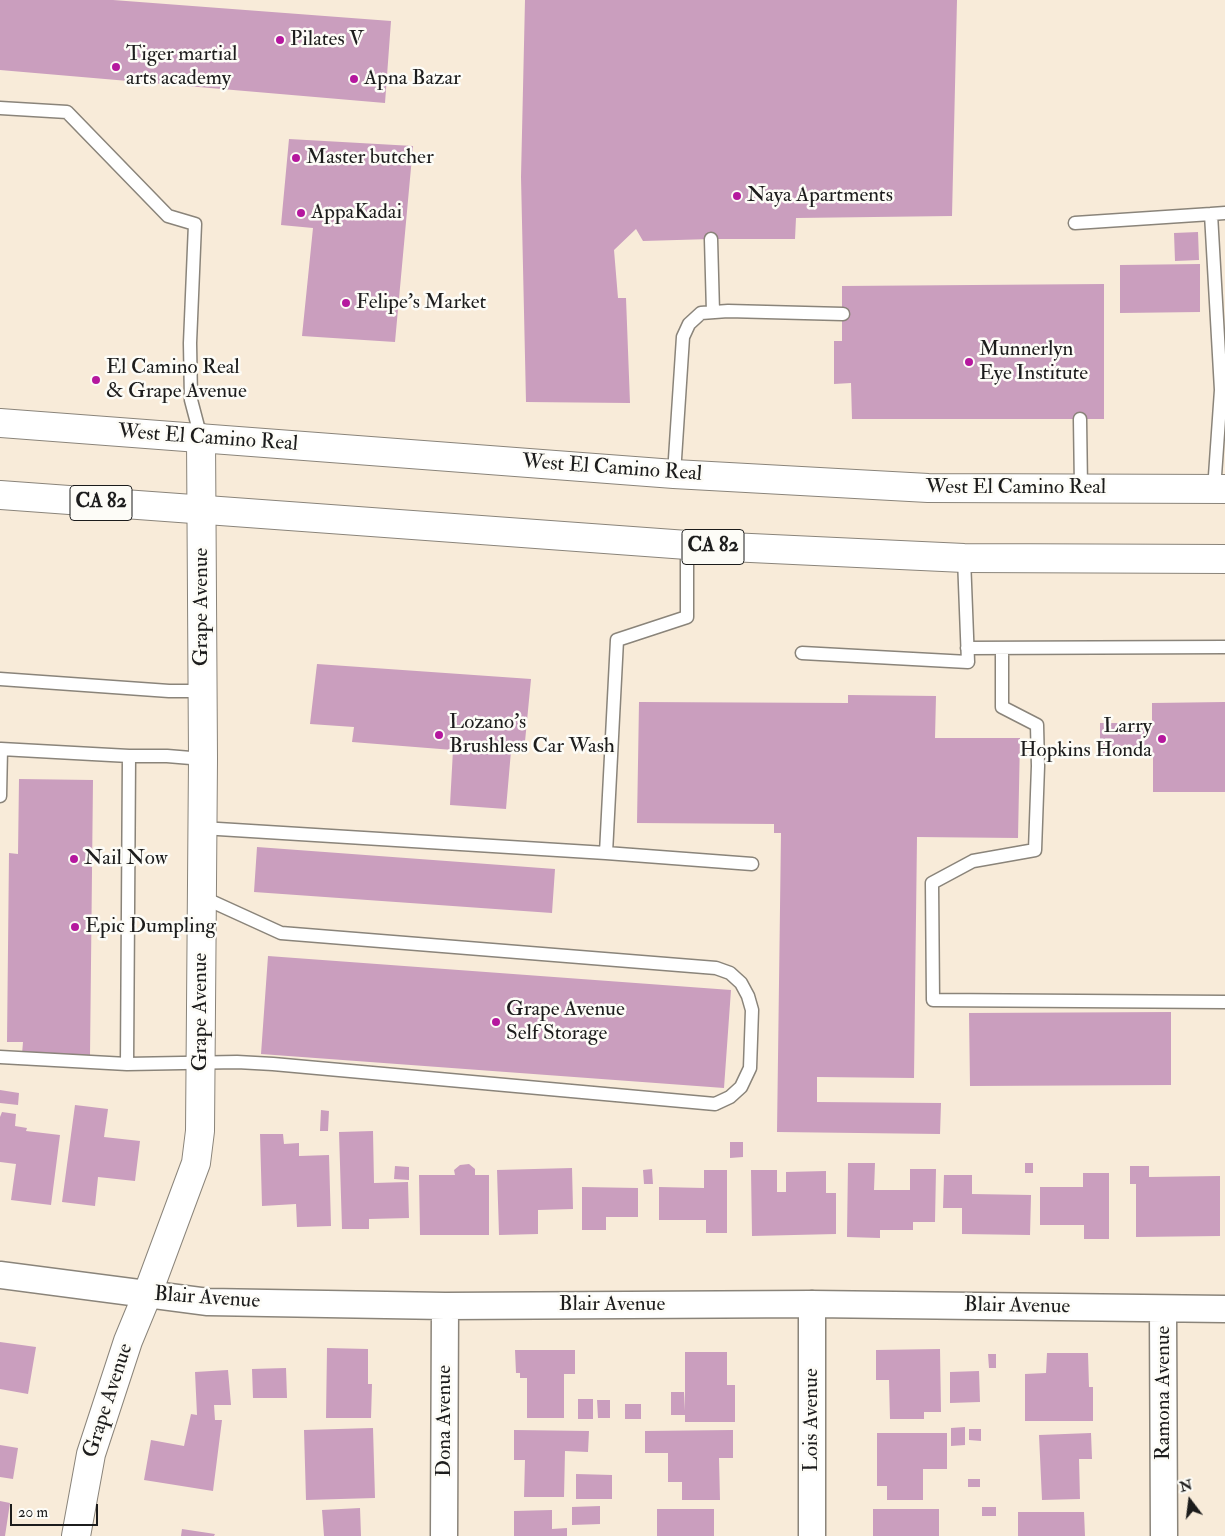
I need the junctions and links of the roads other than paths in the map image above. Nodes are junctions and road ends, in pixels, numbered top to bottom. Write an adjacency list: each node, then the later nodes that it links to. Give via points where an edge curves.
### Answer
1 (0, 108): 11 (lane, via 67,112 168,216 195,224 191,400)
2 (1225, 213): 3 (lane)
3 (1211, 214): 4 (lane); 8 (lane)
4 (1074, 224)
5 (711, 239): 6 (lane)
6 (713, 312): 7 (lane); 12 (lane, via 701,313 689,324 683,337)
7 (843, 314)
8 (1223, 390): 14 (lane)
9 (1080, 419): 13 (lane)
10 (0, 423): 11 (main road, West El Camino Real)
11 (201, 438): 12 (main road, West El Camino Real); 16 (main road, Grape Avenue)
12 (674, 474): 13 (main road, West El Camino Real, via 928,488)
13 (1081, 488): 14 (main road, West El Camino Real)
14 (1219, 490)
15 (0, 495): 16 (main road, CA 82)
16 (202, 510): 17 (main road, CA 82); 25 (main road, Grape Avenue)
17 (687, 545): 18 (main road, CA 82); 30 (lane, via 686,617 617,640)
18 (964, 558): 19 (main road, CA 82); 21 (lane)
19 (1225, 559)
20 (1225, 647): 22 (lane)
21 (967, 648): 22 (lane); 23 (lane, via 968,662)
22 (1002, 648): 33 (lane, via 1002,706 1037,725 1035,850 972,862 932,883 933,1000)
23 (802, 653)
24 (0, 679): 25 (lane)
25 (202, 691): 27 (main road, Grape Avenue)
26 (129, 756): 27 (lane); 28 (lane, via 1,749); 36 (lane)
27 (202, 760): 29 (main road, Grape Avenue)
28 (0, 796)
29 (202, 828): 30 (lane); 32 (main road, Grape Avenue)
30 (606, 853): 31 (lane)
31 (752, 864)
32 (202, 897): 35 (main road, Grape Avenue); 35 (lane, via 281,933 716,968 730,973 741,983 752,1010 750,1068 742,1087 715,1104 272,1064)
33 (1225, 1002)
34 (0, 1058): 36 (lane)
35 (201, 1063): 36 (lane); 38 (main road, Grape Avenue, via 196,1162)
36 (127, 1064)
37 (0, 1275): 38 (street, Blair Avenue)
38 (147, 1295): 40 (street, Blair Avenue, via 208,1302); 43 (main road, Grape Avenue, via 91,1454)
39 (812, 1304): 40 (street, Blair Avenue); 42 (street, Blair Avenue); 45 (street, Lois Avenue)
40 (445, 1306): 44 (street, Dona Avenue)
41 (1225, 1308): 42 (street, Blair Avenue)
42 (1163, 1309): 46 (street, Ramona Avenue)
43 (76, 1536)
44 (444, 1536)
45 (812, 1536)
46 (1164, 1536)

